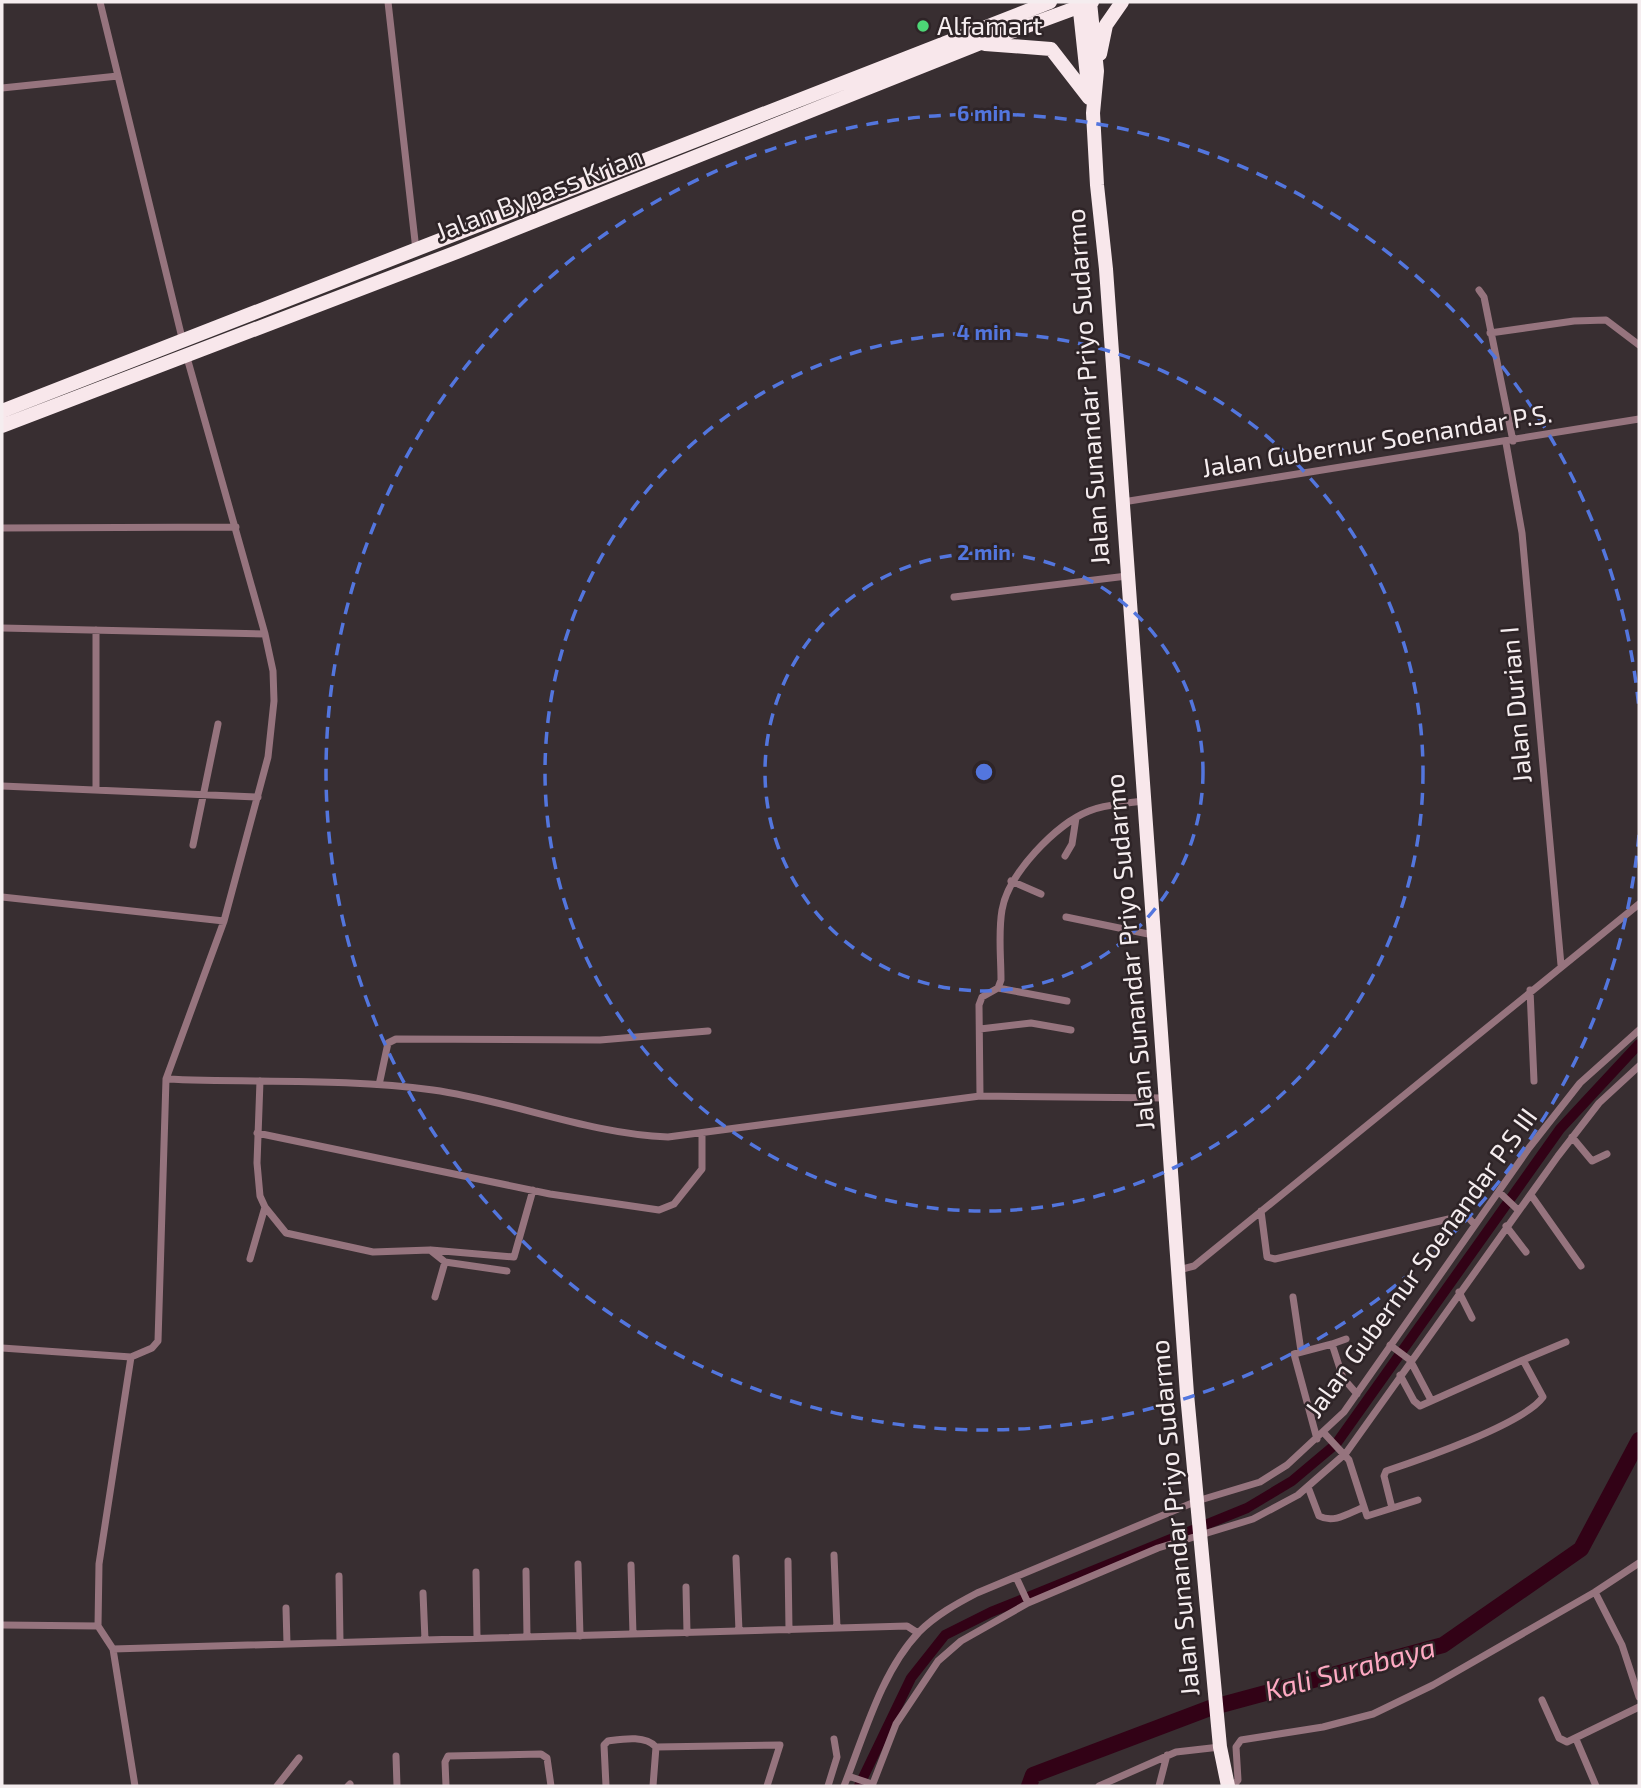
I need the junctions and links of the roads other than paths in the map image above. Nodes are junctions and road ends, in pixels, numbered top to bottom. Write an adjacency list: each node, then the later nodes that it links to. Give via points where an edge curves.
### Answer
1 (100, 2): 10 (street)
2 (388, 2): 14 (street)
3 (1023, 2): 7 (highway)
4 (1050, 2): 7 (highway, Jalan Bypass Krian)
5 (1122, 2): 9 (highway, via 1106,25)
6 (1086, 3): 8 (highway, Jalan Bypass Krian); 9 (highway, Jalan Sunandar Priyo Sudarmo); 12 (highway, Jalan Sunandar Priyo Sudarmo)
7 (998, 20): 14 (highway, Jalan Bypass Krian)
8 (978, 44): 12 (highway, via 1051,50); 19 (highway, Jalan Bypass Krian)
9 (1097, 71): 13 (highway, Jalan Sunandar Priyo Sudarmo)
10 (118, 76): 11 (street); 17 (street)
11 (2, 88)
12 (1089, 98): 13 (highway, Jalan Sunandar Priyo Sudarmo)
13 (1093, 113): 24 (highway, Jalan Sunandar Priyo Sudarmo)
14 (416, 250): 17 (highway, Jalan Bypass Krian)
15 (1479, 290): 16 (street, Jalan Durian I)
16 (1490, 332): 18 (street, via 1606,320); 23 (street, Jalan Durian I)
17 (182, 340): 19 (street); 20 (highway, Jalan Bypass Krian)
18 (1639, 345)
19 (186, 356): 22 (highway, Jalan Bypass Krian); 25 (street)
20 (2, 411)
21 (1639, 419): 23 (street, Jalan Gubernur Soenandar P.S.)
22 (2, 426)
23 (1510, 442): 24 (street, Jalan Gubernur Soenandar P.S.); 48 (street, Jalan Durian I)
24 (1122, 502): 27 (highway, Jalan Sunandar Priyo Sudarmo)
25 (236, 527): 26 (street); 31 (street)
26 (2, 528)
27 (1128, 576): 28 (street); 37 (highway, Jalan Sunandar Priyo Sudarmo)
28 (954, 597)
29 (2, 628): 30 (street)
30 (96, 630): 31 (street); 34 (street)
31 (265, 634): 36 (street, via 274,701)
32 (218, 724): 35 (street)
33 (2, 786): 34 (street)
34 (96, 789): 35 (street)
35 (203, 794): 36 (street); 39 (street)
36 (258, 797): 46 (street)
37 (1142, 801): 38 (street, via 1092,809); 47 (highway, Jalan Sunandar Priyo Sudarmo)
38 (1076, 817): 40 (street); 41 (street)
39 (193, 845)
40 (1065, 856)
41 (1011, 881): 42 (street); 49 (street, via 1003,907)
42 (1041, 894)
43 (2, 897): 46 (street)
44 (1639, 904): 48 (street)
45 (1066, 917): 47 (street)
46 (224, 920): 57 (street)
47 (1153, 935): 62 (highway, Jalan Sunandar Priyo Sudarmo)
48 (1561, 965): 50 (street)
49 (998, 988): 51 (street); 52 (street, via 979,1001)
50 (1530, 990): 58 (street); 72 (street)
51 (1067, 1001)
52 (980, 1028): 53 (street, via 1031,1023); 61 (street)
53 (1071, 1030)
54 (1639, 1030): 68 (street, Jalan Gubernur Soenandar P.S III, via 1580,1083)
55 (708, 1031): 60 (street, via 600,1040 396,1039 388,1043)
56 (1639, 1066): 65 (street, via 1599,1103)
57 (166, 1079): 59 (street); 92 (street, via 159,1342)
58 (1534, 1081)
59 (260, 1082): 60 (street); 63 (street)
60 (379, 1085): 64 (street, via 482,1098 629,1134)
61 (980, 1096): 62 (street); 64 (street)
62 (1166, 1098): 80 (highway, Jalan Sunandar Priyo Sudarmo)
63 (257, 1133): 67 (street); 71 (street)
64 (702, 1134): 67 (street, via 702,1170 667,1209)
65 (1572, 1137): 66 (street, via 1592,1161); 69 (street)
66 (1607, 1154)
67 (533, 1190): 75 (street, via 513,1257)
68 (1501, 1194): 70 (street); 73 (street, Jalan Gubernur Soenandar P.S III)
69 (1531, 1195): 70 (street); 79 (street)
70 (1516, 1209): 74 (street)
71 (263, 1211): 75 (street, via 295,1237 373,1252); 77 (street)
72 (1261, 1211): 73 (street, via 1268,1256 1275,1259 1466,1215); 80 (street, via 1194,1266)
73 (1475, 1225): 89 (street, Jalan Gubernur Soenandar P.S III)
74 (1506, 1226): 76 (street); 82 (street)
75 (430, 1250): 78 (street)
76 (1526, 1252)
77 (250, 1259)
78 (445, 1262): 81 (street); 83 (street)
79 (1581, 1266)
80 (1179, 1270): 103 (highway, Jalan Sunandar Priyo Sudarmo)
81 (507, 1271)
82 (1459, 1292): 85 (street); 93 (street)
83 (435, 1297)
84 (1293, 1297): 91 (street)
85 (1472, 1318)
86 (1346, 1339): 88 (street)
87 (1566, 1342): 94 (street)
88 (1332, 1344): 91 (street); 96 (street, via 1343,1378)
89 (1391, 1347): 93 (street); 96 (street, Jalan Gubernur Soenandar P.S III)
90 (2, 1348): 92 (street)
91 (1301, 1351): 99 (street, via 1294,1358)
92 (131, 1357): 123 (street, via 99,1564)
93 (1409, 1359): 95 (street); 97 (street)
94 (1523, 1360): 97 (street); 105 (street, via 1542,1399 1461,1445 1386,1471)
95 (1400, 1376): 97 (street, via 1418,1405); 100 (street)
96 (1357, 1394): 98 (street, Jalan Gubernur Soenandar P.S III)
97 (1431, 1399)
98 (1324, 1433): 99 (street, Jalan Gubernur Soenandar P.S III); 100 (street)
99 (1317, 1439): 103 (street, Jalan Gubernur Soenandar P.S III, via 1260,1482)
100 (1344, 1452): 101 (street); 104 (street)
101 (1308, 1487): 104 (street, via 1323,1518 1336,1519); 106 (street, via 1253,1520)
102 (1418, 1500): 105 (street)
103 (1198, 1505): 106 (highway, Jalan Sunandar Priyo Sudarmo); 116 (street, Jalan Gubernur Soenandar P.S III)
104 (1364, 1507): 105 (street, via 1370,1517)
105 (1392, 1508)
106 (1200, 1533): 120 (street); 142 (highway, Jalan Sunandar Priyo Sudarmo)
107 (834, 1555): 124 (street)
108 (736, 1558): 126 (street)
109 (788, 1561): 125 (street)
110 (1639, 1563): 118 (street)
111 (578, 1564): 130 (street)
112 (631, 1565): 129 (street)
113 (526, 1570): 131 (street)
114 (476, 1572): 132 (street)
115 (339, 1576): 134 (street)
116 (1018, 1580): 120 (street); 128 (street, Jalan Gubernur Soenandar P.S III, via 943,1612)
117 (686, 1587): 127 (street)
118 (1595, 1592): 137 (street, via 1622,1645); 161 (street, via 1373,1714 1241,1740 1236,1747 1238,1780)
119 (423, 1593): 133 (street)
120 (1027, 1601): 148 (street, via 961,1641 939,1661 896,1724)
121 (286, 1608): 135 (street)
122 (2, 1625): 123 (street)
123 (98, 1626): 136 (street)
124 (836, 1628): 125 (street); 128 (street, via 907,1626)
125 (789, 1630): 126 (street)
126 (739, 1631): 127 (street)
127 (687, 1633): 129 (street)
128 (918, 1633): 147 (street, Jalan Gubernur Soenandar P.S III, via 892,1672)
129 (633, 1634): 130 (street)
130 (580, 1636): 131 (street)
131 (527, 1637): 132 (street)
132 (477, 1638): 133 (street)
133 (425, 1640): 134 (street)
134 (340, 1642): 135 (street)
135 (287, 1644): 136 (street)
136 (113, 1649): 149 (street)
137 (1639, 1697)
138 (1542, 1699): 140 (street, via 1559,1738 1567,1742)
139 (1639, 1707): 140 (street)
140 (1576, 1739): 162 (street)
141 (834, 1740): 157 (street, via 837,1757)
142 (1219, 1744): 144 (street); 161 (highway, Jalan Sunandar Priyo Sudarmo)
143 (656, 1747): 154 (street, via 647,1740 606,1742); 155 (street); 156 (street, via 780,1745)
144 (1167, 1755): 159 (street); 160 (street)
145 (396, 1756): 151 (street)
146 (299, 1758): 150 (street)
147 (850, 1777): 148 (street); 158 (street, Jalan Gubernur Soenandar P.S III)
148 (870, 1784)
149 (135, 1786)
150 (277, 1786)
151 (397, 1786)
152 (446, 1786): 153 (street, via 445,1762 451,1755 541,1754 548,1760)
153 (551, 1786)
154 (606, 1786)
155 (653, 1786)
156 (767, 1786)
157 (828, 1786)
158 (844, 1786)
159 (1099, 1786)
160 (1159, 1786)
161 (1231, 1786)
162 (1596, 1786)

